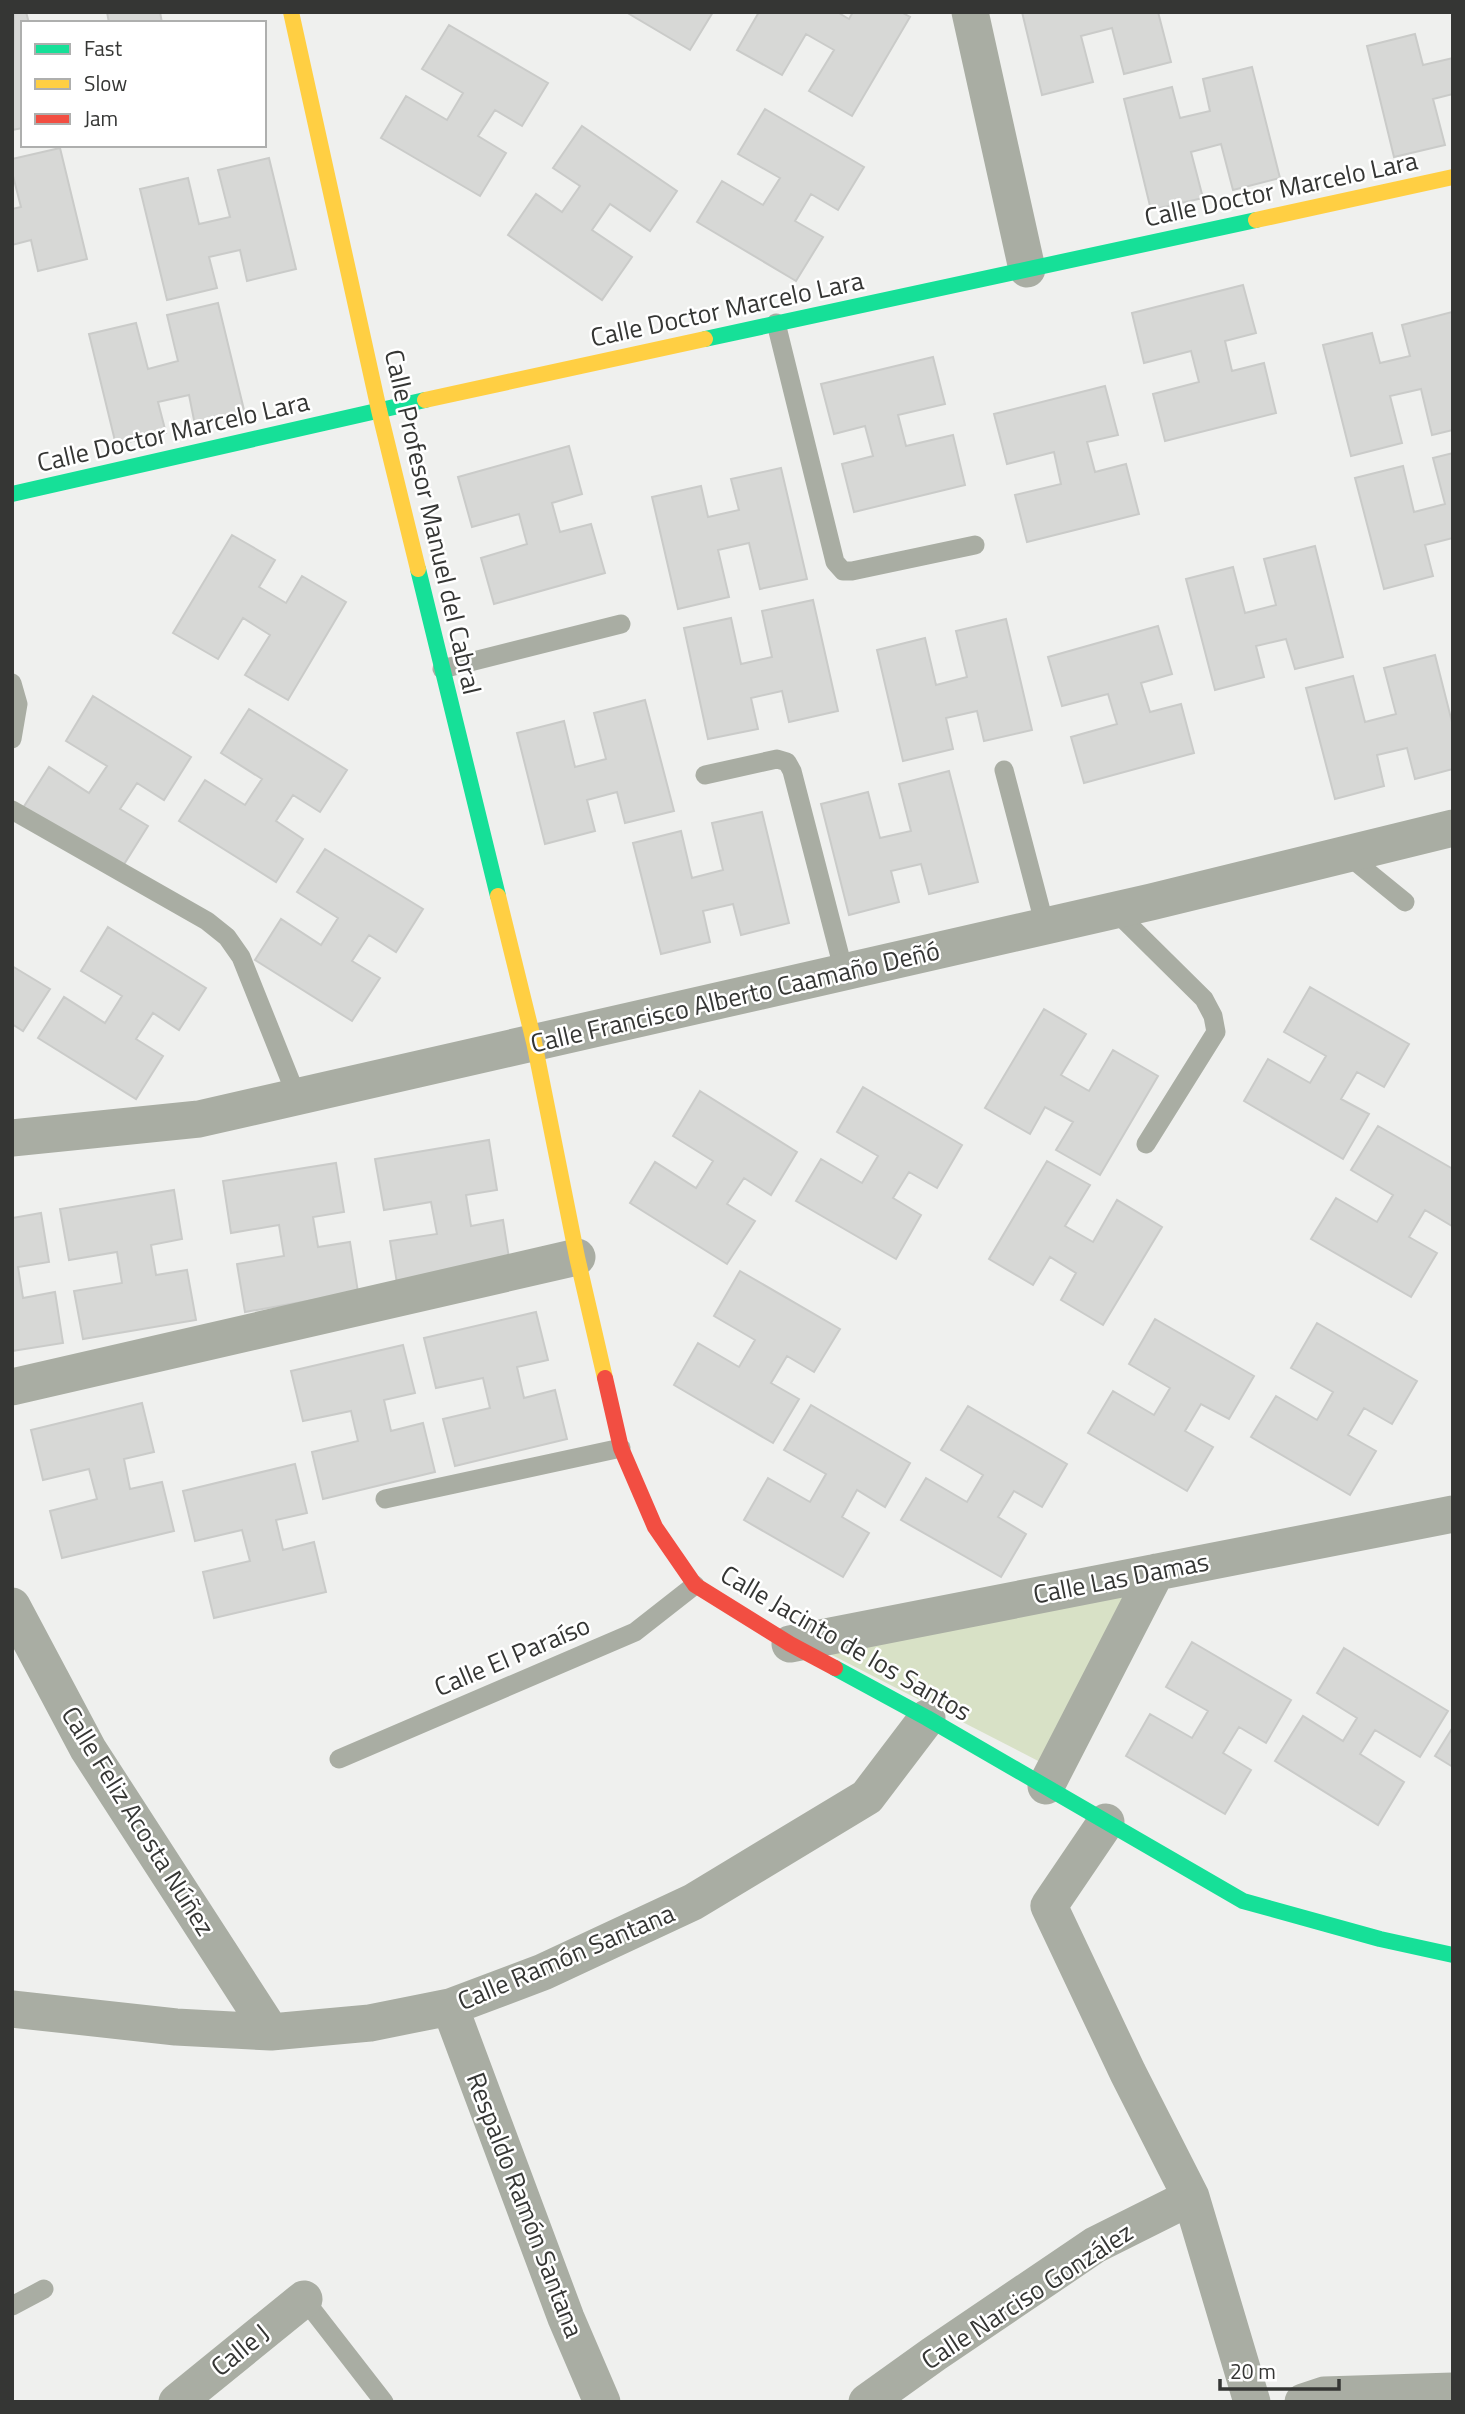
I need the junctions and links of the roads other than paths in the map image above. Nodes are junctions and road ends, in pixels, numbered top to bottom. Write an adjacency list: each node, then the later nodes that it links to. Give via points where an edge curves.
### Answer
1 (291, 12): 6 (street, Calle Profesor Manuel del Cabral)
2 (970, 12): 4 (street)
3 (1453, 177): 4 (street, Calle Doctor Marcelo Lara)
4 (1027, 269): 5 (street, Calle Doctor Marcelo Lara)
5 (776, 323): 6 (street, Calle Doctor Marcelo Lara); 8 (lane, via 835,562 852,572)
6 (379, 410): 7 (street, Calle Doctor Marcelo Lara); 10 (street, Calle Profesor Manuel del Cabral)
7 (12, 494)
8 (975, 545)
9 (621, 624): 10 (lane)
10 (442, 669): 22 (street, Calle Profesor Manuel del Cabral)
11 (12, 683): 12 (lane, via 18,704)
12 (12, 739)
13 (1004, 770): 20 (lane)
14 (705, 775): 21 (lane, via 777,759 787,762)
15 (12, 810): 23 (lane, via 208,921 227,937 241,957)
16 (1453, 828): 17 (street, Calle Francisco Alberto Caamaño Deñó)
17 (1346, 854): 18 (lane); 19 (street, Calle Francisco Alberto Caamaño Deñó)
18 (1405, 902)
19 (1114, 910): 20 (street, Calle Francisco Alberto Caamaño Deñó); 25 (lane, via 1204,999 1216,1032)
20 (1045, 926): 21 (street, Calle Francisco Alberto Caamaño Deñó)
21 (844, 972): 22 (street, Calle Francisco Alberto Caamaño Deñó)
22 (534, 1042): 23 (street, Calle Francisco Alberto Caamaño Deñó); 26 (street, Calle Jacinto de los Santos)
23 (297, 1097): 24 (street, Calle Francisco Alberto Caamaño Deñó, via 199,1119)
24 (12, 1138)
25 (1146, 1144)
26 (577, 1257): 27 (street); 28 (street, Calle Jacinto de los Santos)
27 (12, 1387)
28 (621, 1448): 29 (lane); 32 (street, Calle Jacinto de los Santos, via 655,1527)
29 (385, 1499)
30 (1453, 1514): 31 (street, Calle Las Damas)
31 (1156, 1572): 34 (street, Calle Las Damas); 37 (street)
32 (695, 1585): 34 (street, Calle Jacinto de los Santos); 36 (lane, Calle El Paraíso, via 635,1632)
33 (12, 1605): 42 (street, Calle Feliz Acosta Núñez, via 88,1749)
34 (790, 1644): 35 (street, Calle Jacinto de los Santos)
35 (928, 1718): 37 (street, Calle Jacinto de los Santos); 40 (street, Calle Ramón Santana, via 867,1797 856,1804 693,1902 542,1972)
36 (339, 1759)
37 (1046, 1786): 38 (street, Calle Jacinto de los Santos)
38 (1106, 1822): 39 (street, Calle Jacinto de los Santos, via 1243,1901); 43 (street, via 1049,1906)
39 (1453, 1955)
40 (450, 2007): 42 (street, Calle Ramón Santana, via 370,2023); 50 (street, Respaldo Ramón Santana)
41 (12, 2009): 42 (street, Calle Ramón Santana)
42 (271, 2032)
43 (1191, 2197): 51 (street, Calle Narciso González, via 1095,2245); 52 (street)
44 (44, 2289): 46 (lane)
45 (304, 2299): 48 (street, Calle J); 49 (lane)
46 (12, 2306)
47 (1453, 2390): 53 (street, via 1324,2395)
48 (177, 2402)
49 (384, 2402)
50 (602, 2402)
51 (867, 2402)
52 (1252, 2402)
53 (1303, 2402)

